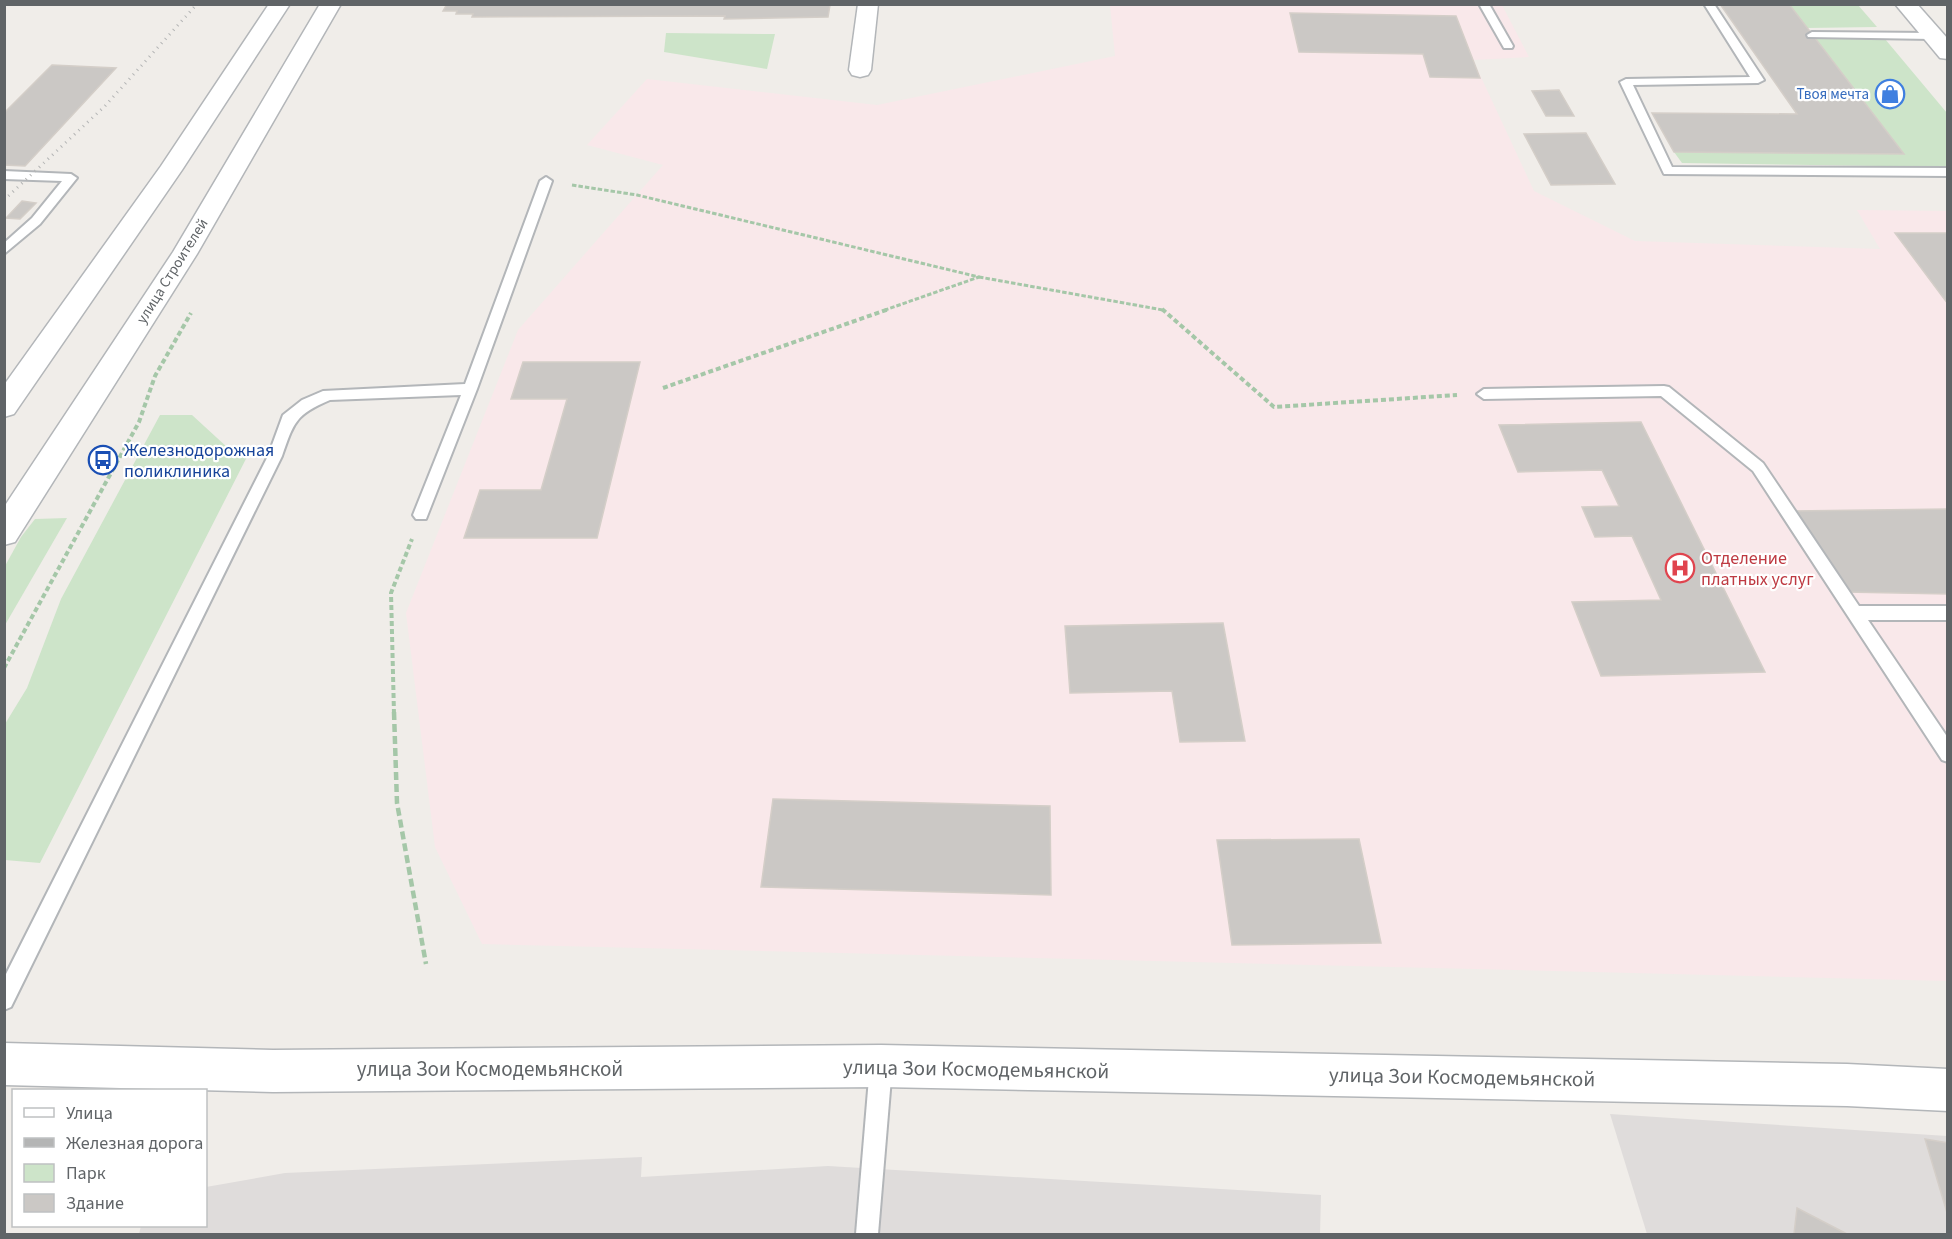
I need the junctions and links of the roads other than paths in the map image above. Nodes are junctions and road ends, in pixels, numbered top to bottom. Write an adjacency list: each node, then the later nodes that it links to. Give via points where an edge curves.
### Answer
1 (280, 4): 18 (main road, via 170,170)
2 (331, 4): 20 (main road, улица Строителей, via 184,254)
3 (868, 4): 11 (main road)
4 (1484, 4): 9 (lane)
5 (1709, 4): 12 (lane, via 1736,34 1758,80 1626,82 1668,171)
6 (1905, 4): 8 (main road)
7 (1812, 35): 8 (lane)
8 (1932, 36): 10 (main road)
9 (1508, 46)
10 (1947, 53)
11 (860, 70)
12 (1947, 172)
13 (4, 175): 15 (lane, via 71,178)
14 (546, 181): 16 (lane)
15 (4, 250)
16 (470, 389): 19 (lane); 24 (lane, via 328,395 307,404 288,419 275,456)
17 (1484, 393): 21 (lane, via 1664,391 1758,467)
18 (4, 407)
19 (421, 515)
20 (4, 533)
21 (1854, 612): 22 (lane); 23 (lane)
22 (1947, 613)
23 (1947, 754)
24 (4, 1000)
25 (4, 1064): 26 (main road, улица Зои Космодемьянской, via 273,1071)
26 (881, 1066): 27 (main road, улица Зои Космодемьянской); 28 (lane)
27 (1947, 1090)
28 (867, 1234)

